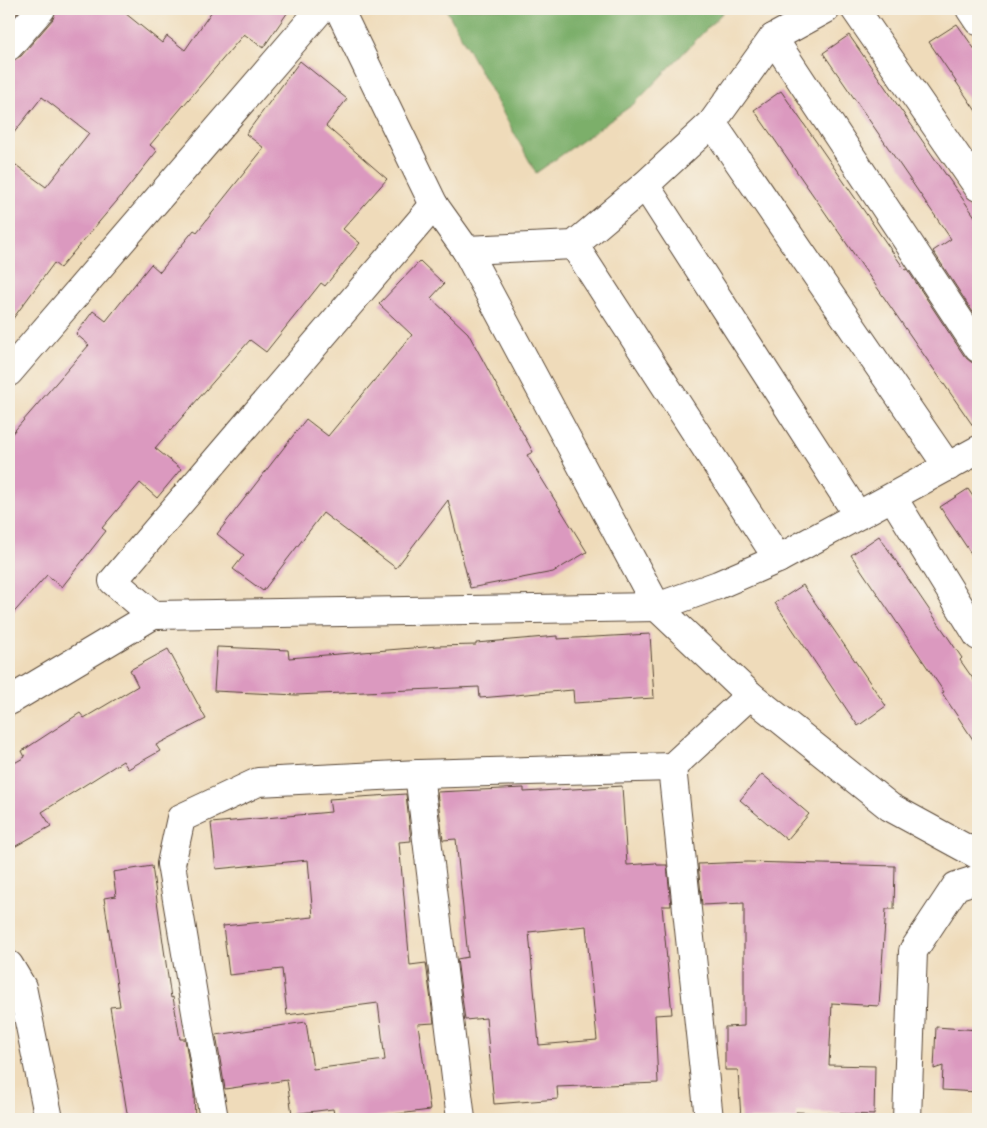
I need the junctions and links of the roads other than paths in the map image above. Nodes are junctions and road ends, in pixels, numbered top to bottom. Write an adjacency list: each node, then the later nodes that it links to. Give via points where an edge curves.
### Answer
1 (41, 9): 9 (street)
2 (321, 9): 17 (street)
3 (339, 9): 13 (street)
4 (826, 9): 8 (street)
5 (855, 9): 12 (street)
6 (970, 9): 7 (street)
7 (978, 21)
8 (773, 38): 10 (street); 16 (street)
9 (9, 46)
10 (712, 123): 11 (street); 18 (street)
11 (645, 185): 14 (street); 20 (street)
12 (978, 186)
13 (434, 205): 15 (street); 23 (street, via 113,581)
14 (574, 245): 15 (street); 21 (street)
15 (466, 250): 22 (street)
16 (978, 348)
17 (9, 372)
18 (968, 461): 19 (street)
19 (892, 498): 20 (street); 24 (street)
20 (857, 514): 21 (street)
21 (778, 558): 22 (street, via 718,585)
22 (657, 607): 23 (street); 25 (street)
23 (154, 615): 26 (street)
24 (978, 636)
25 (750, 695): 27 (street); 29 (street, via 890,807)
26 (9, 701)
27 (672, 767): 28 (street); 35 (street)
28 (419, 774): 33 (street, via 258,782 181,818 171,864); 34 (street)
29 (978, 855)
30 (978, 879): 36 (street, via 956,886 913,951)
31 (9, 965): 32 (street, via 22,987)
32 (49, 1119)
33 (214, 1119)
34 (461, 1119)
35 (709, 1119)
36 (907, 1119)

